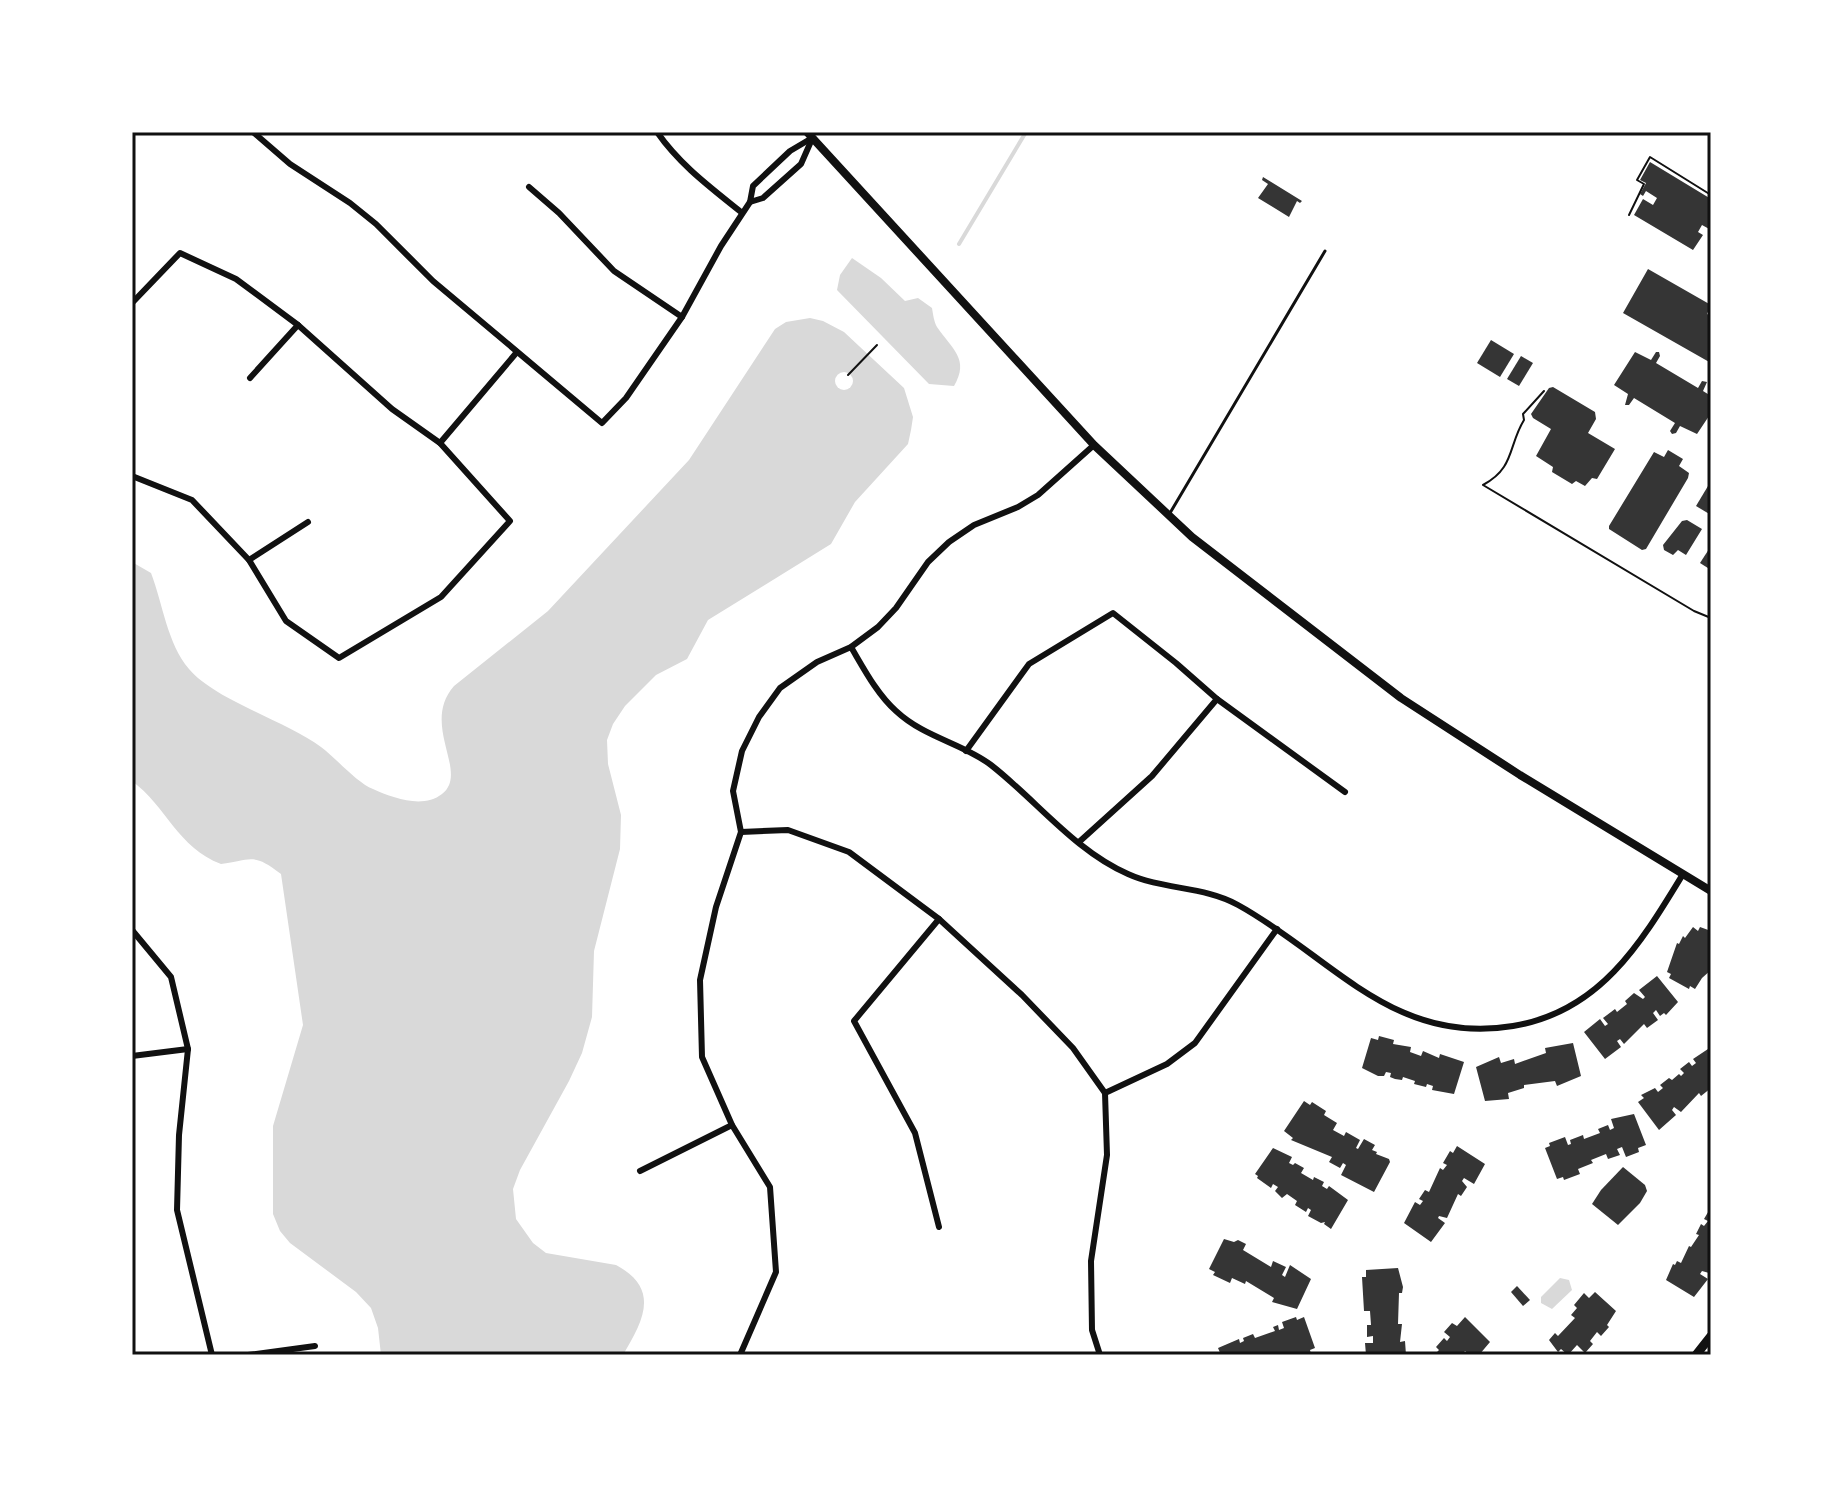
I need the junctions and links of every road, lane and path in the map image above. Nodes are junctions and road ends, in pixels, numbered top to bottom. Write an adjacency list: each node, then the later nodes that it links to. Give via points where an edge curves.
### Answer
1 (253, 132): 14 (street, via 376,224)
2 (657, 132): 7 (street, via 693,174)
3 (809, 135): 6 (street, via 753,186); 6 (street, via 801,164 763,198); 19 (street)
4 (529, 187): 11 (street, via 614,271)
5 (1711, 195): 8 (path, via 1650,157 1637,180 1644,184)
6 (750, 202): 7 (street)
7 (741, 212): 11 (street)
8 (1629, 215)
9 (1325, 251): 21 (lane)
10 (132, 303): 12 (street, via 180,253 236,279)
11 (682, 317): 14 (street, via 626,398 602,423)
12 (298, 325): 16 (street); 18 (street, via 392,409)
13 (877, 345): 15 (path)
14 (517, 352): 18 (street)
15 (848, 375)
16 (250, 378)
17 (1544, 391): 24 (path, via 1523,414 1505,468 1483,485)
18 (440, 443): 23 (street, via 510,521 441,597 339,658 286,621)
19 (1094, 445): 21 (street); 25 (street, via 1038,495 949,542 896,608)
20 (132, 476): 23 (street, via 192,500)
21 (1168, 516): 31 (street, via 1401,698)
22 (308, 522): 23 (street)
23 (249, 560)
24 (1711, 618)
25 (851, 647): 27 (street, via 896,711); 29 (street, via 817,662 780,688 759,717 742,751 733,791)
26 (1217, 699): 27 (street, via 1113,613 1029,664); 28 (street); 30 (street, via 1152,776)
27 (966, 751): 30 (street, via 988,763)
28 (1345, 792)
29 (741, 832): 33 (street, via 788,830 849,852); 39 (street, via 716,907 700,980 702,1057)
30 (1079, 842): 34 (street, via 1131,875 1202,890 1237,903)
31 (1683, 874): 32 (street); 34 (street, via 1618,970 1553,1014 1513,1026 1439,1025 1402,1013 1368,995)
32 (1711, 891)
33 (939, 919): 38 (street, via 1073,1048); 41 (street, via 854,1021 915,1133)
34 (1277, 929): 38 (street, via 1195,1043 1167,1064)
35 (132, 930): 36 (street, via 171,977)
36 (188, 1049): 37 (street); 44 (street, via 177,1210)
37 (132, 1056)
38 (1105, 1093): 47 (street, via 1107,1155 1091,1261 1092,1330)
39 (732, 1125): 40 (street); 46 (street, via 770,1187 776,1272)
40 (640, 1171)
41 (939, 1227)
42 (1711, 1336): 48 (main road)
43 (315, 1346): 45 (street)
44 (212, 1355)
45 (248, 1355)
46 (740, 1355)
47 (1100, 1355)
48 (1696, 1355)

